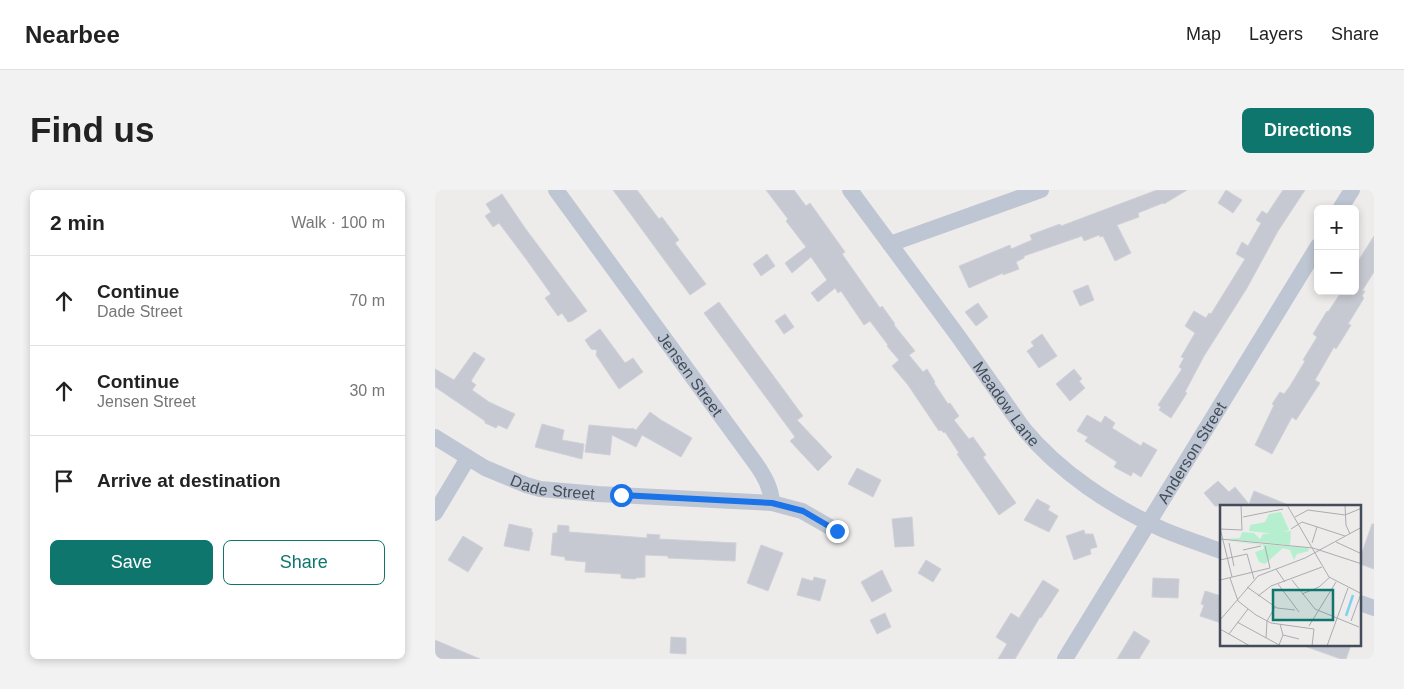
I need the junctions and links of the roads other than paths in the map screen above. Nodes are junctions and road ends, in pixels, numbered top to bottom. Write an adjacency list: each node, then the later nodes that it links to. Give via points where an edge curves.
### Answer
1 (556, 190): 10 (street, Jensen Street, via 756,464 772,493)
2 (850, 190): 6 (street, Meadow Lane)
3 (1041, 190): 6 (street)
4 (1352, 190): 5 (street)
5 (1343, 205)
6 (890, 244): 12 (street, Meadow Lane, via 1034,442 1056,464 1089,488)
7 (1316, 250): 12 (street, Anderson Street)
8 (435, 437): 9 (street, Dade Street)
9 (468, 458): 10 (street, Dade Street, via 500,476 540,488); 11 (street)
10 (772, 503): 13 (street, via 803,511)
11 (435, 512)
12 (1149, 522): 14 (street, Meadow Lane); 17 (street, Anderson Street)
13 (837, 531)
14 (1220, 551)
15 (1361, 603): 16 (street)
16 (1374, 608)
17 (1065, 659)

